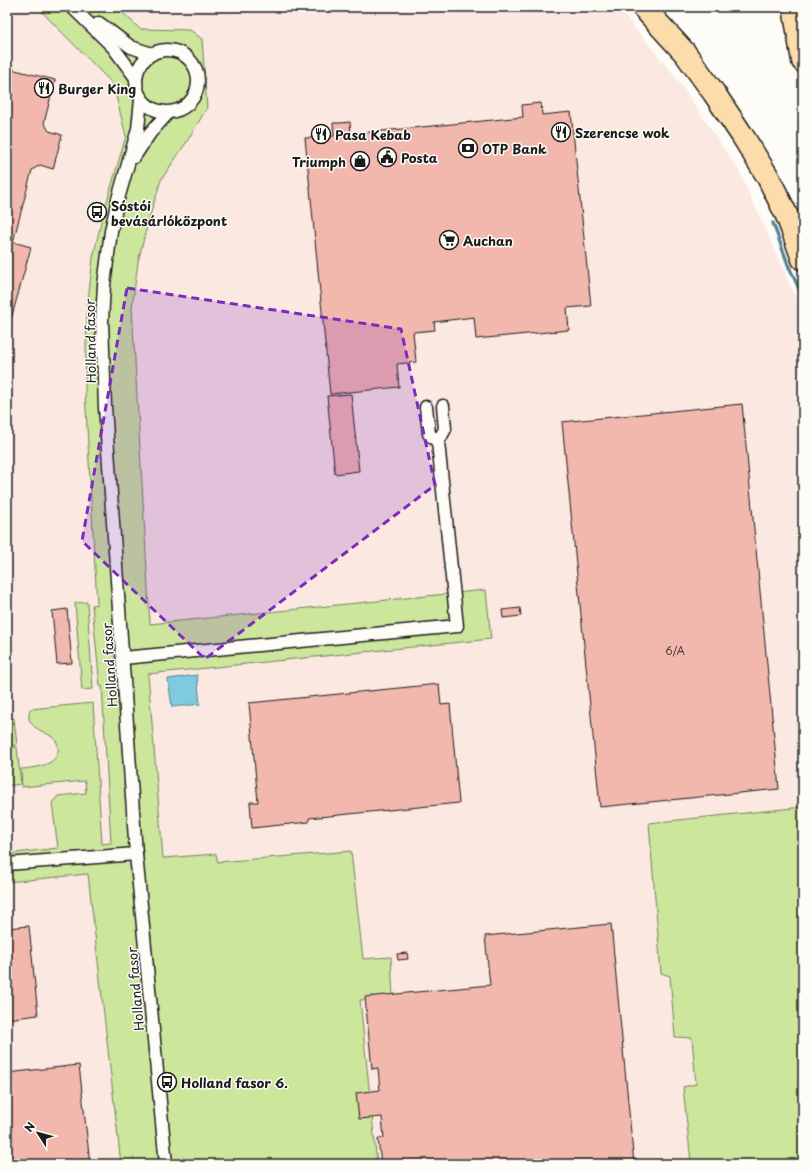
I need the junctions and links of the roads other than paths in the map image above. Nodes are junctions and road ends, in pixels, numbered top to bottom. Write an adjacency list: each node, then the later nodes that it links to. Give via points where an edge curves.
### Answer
1 (72, 7): 7 (street, via 113,47)
2 (83, 7): 5 (street, via 120,41 131,48)
3 (643, 7): 11 (highway, via 685,53 742,135 768,177 788,218)
4 (794, 7): 6 (highway)
5 (152, 54): 7 (street, via 143,62); 9 (street, via 163,50 177,51 190,59 198,72 198,88 193,100 184,109)
6 (803, 61)
7 (136, 78): 8 (street)
8 (141, 99): 9 (street, via 153,110); 10 (street, Holland fasor, via 138,129)
9 (168, 113): 10 (street, Holland fasor, via 150,133)
10 (128, 166): 15 (street, Holland fasor, via 118,199 107,257 102,321 105,408)
11 (803, 259)
12 (443, 406): 14 (street, via 445,429)
13 (426, 407): 14 (street, via 429,434)
14 (438, 442): 15 (street, via 456,626)
15 (123, 658): 16 (street, Holland fasor)
16 (136, 854): 17 (street); 18 (street, Holland fasor)
17 (7, 864)
18 (166, 1164)

